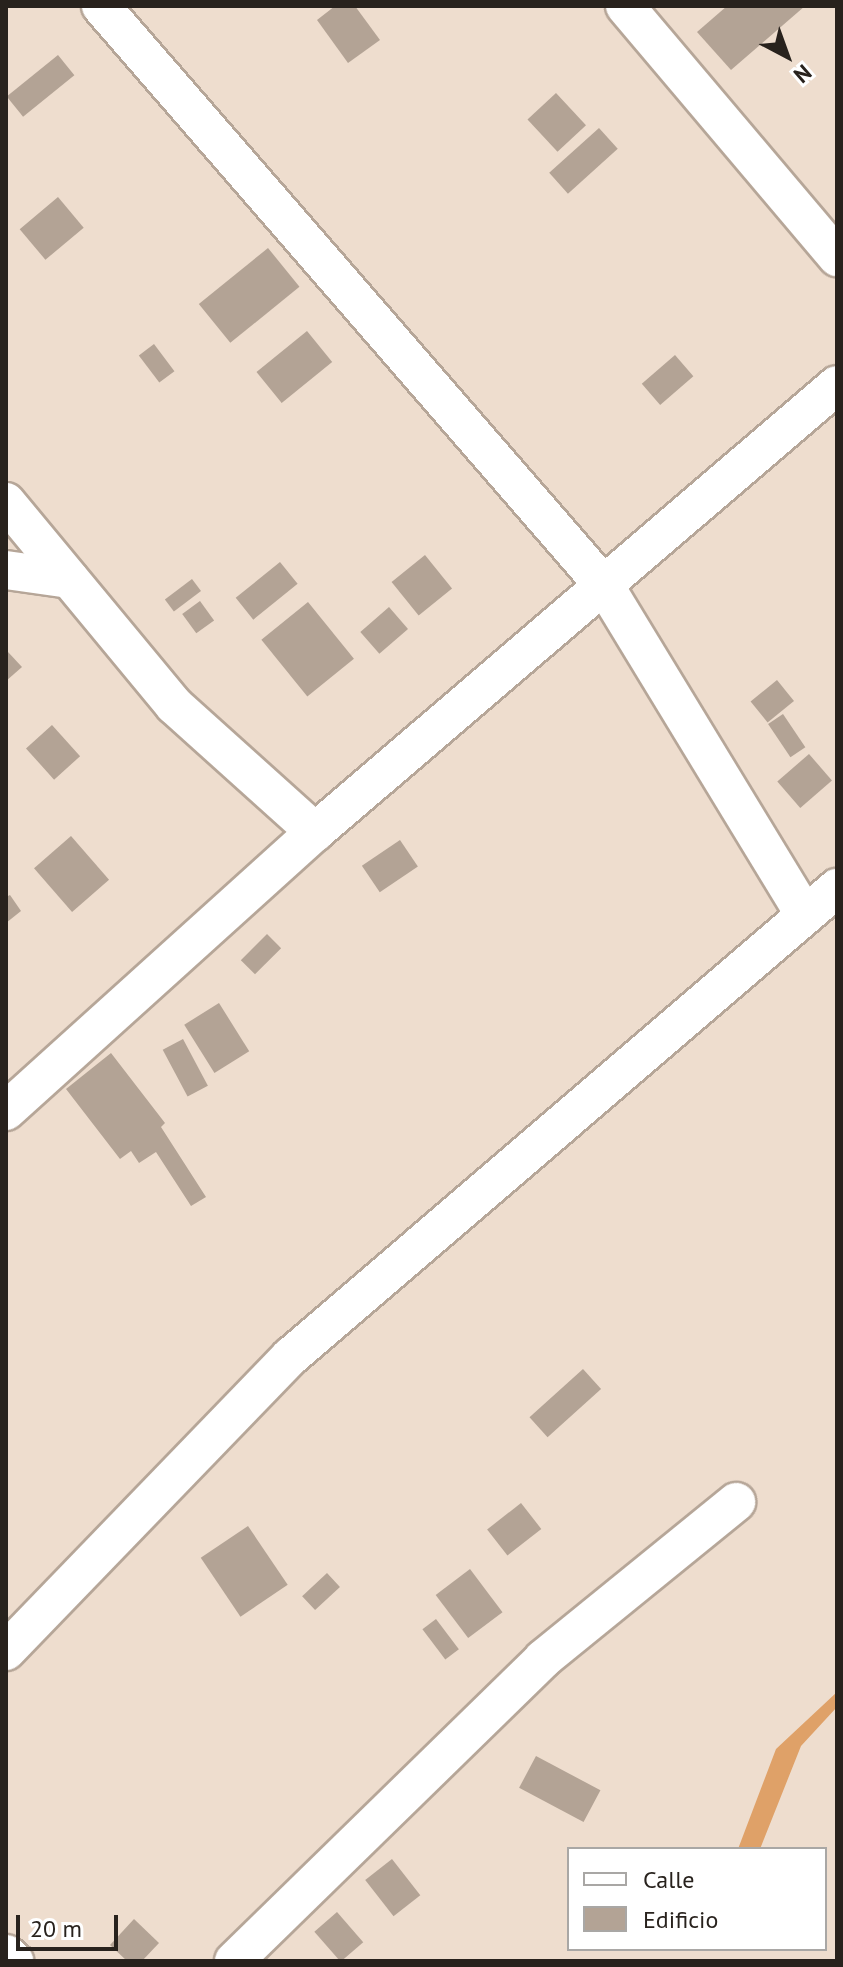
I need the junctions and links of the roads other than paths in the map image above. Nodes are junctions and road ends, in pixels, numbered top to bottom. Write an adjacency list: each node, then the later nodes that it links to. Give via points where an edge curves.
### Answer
1 (101, 6): 8 (street)
2 (625, 6): 3 (street)
3 (837, 257)
4 (837, 385): 8 (street)
5 (6, 502): 7 (street)
6 (6, 570): 7 (street)
7 (69, 579): 9 (street, via 174,705)
8 (606, 588): 9 (street); 11 (street)
9 (315, 832): 12 (street)
10 (837, 888): 11 (street)
11 (805, 915): 14 (street, via 290,1357)
12 (6, 1111)
13 (736, 1502): 17 (street, via 543,1659)
14 (6, 1651)
15 (6, 1954): 16 (street)
16 (14, 1961)
17 (234, 1961)

